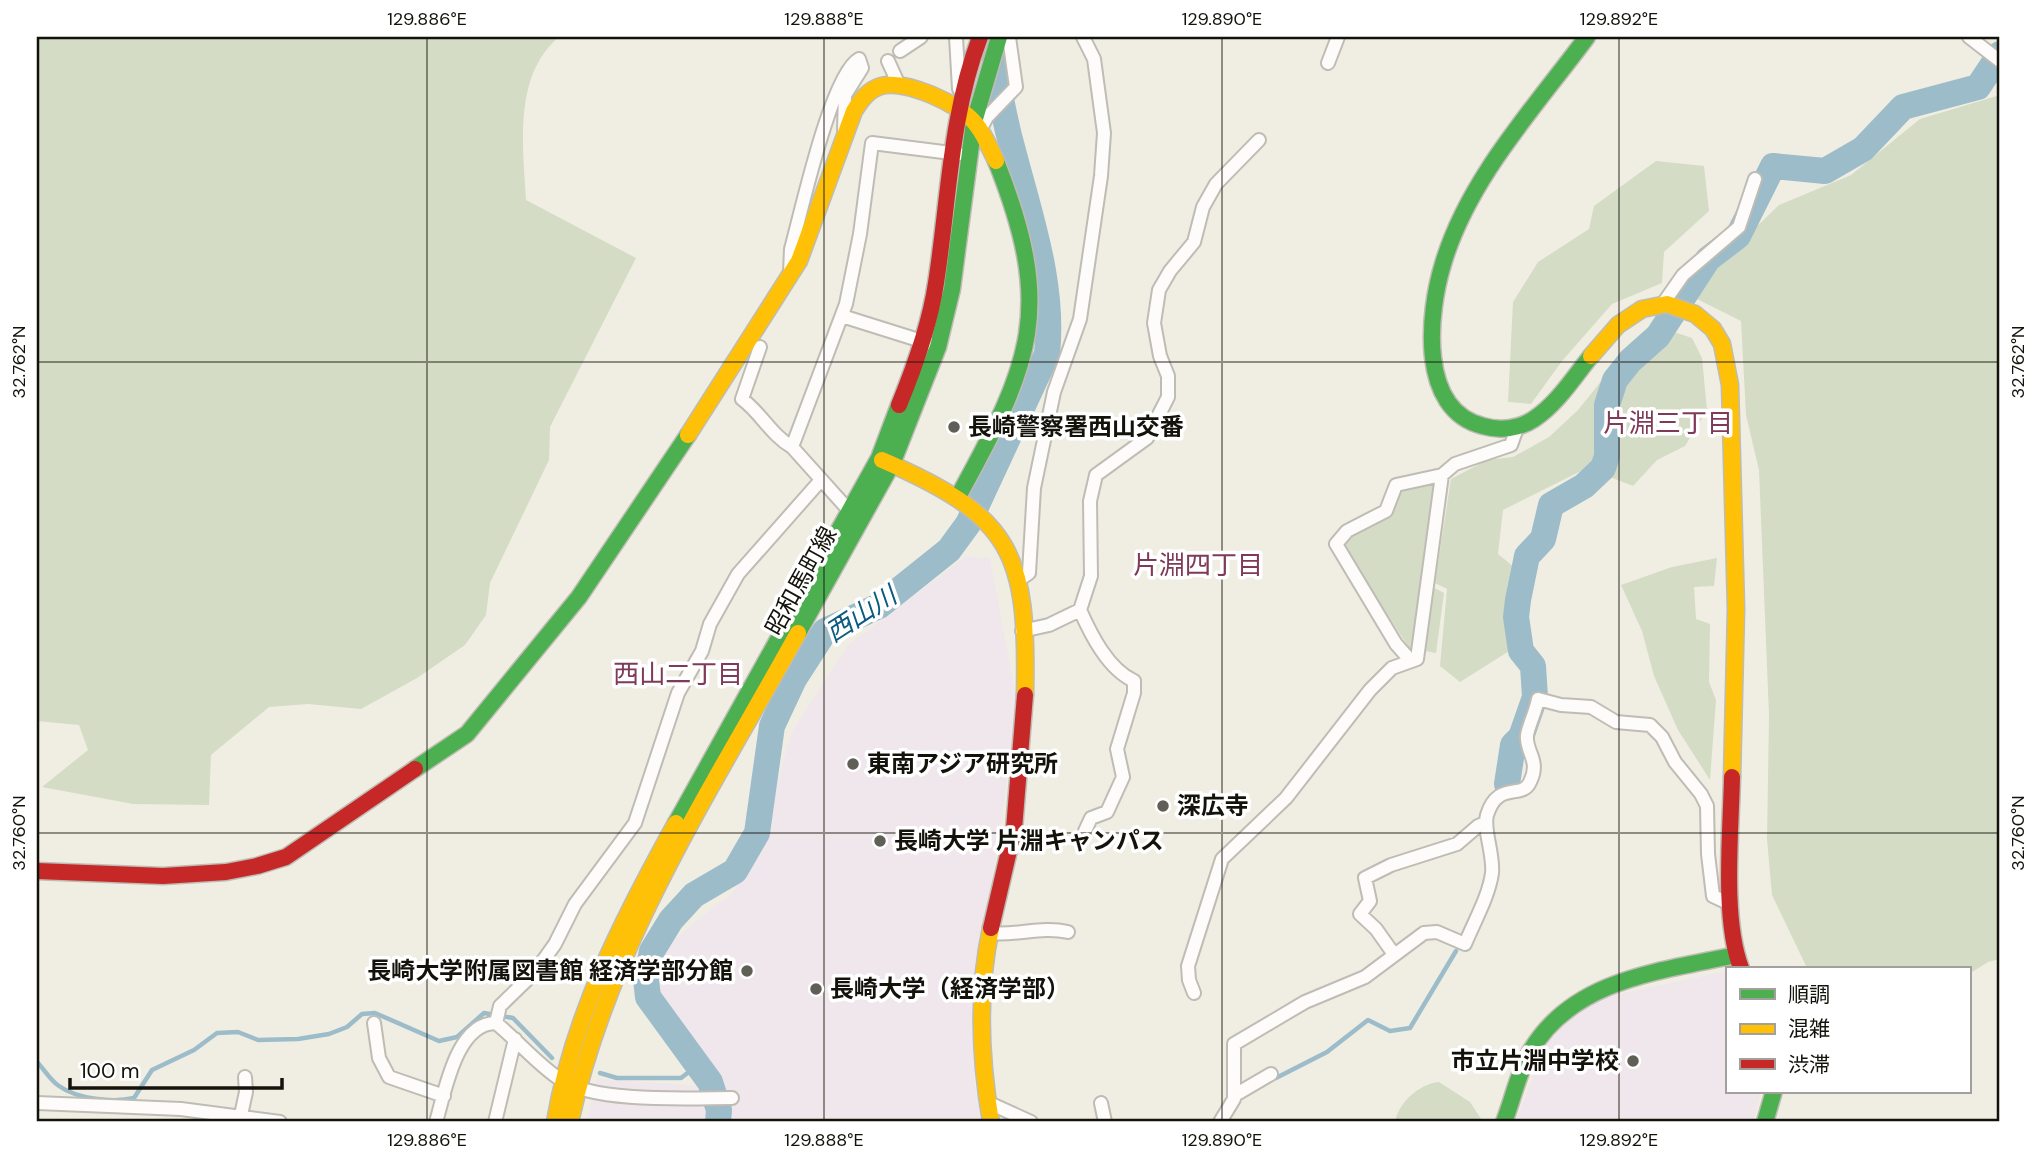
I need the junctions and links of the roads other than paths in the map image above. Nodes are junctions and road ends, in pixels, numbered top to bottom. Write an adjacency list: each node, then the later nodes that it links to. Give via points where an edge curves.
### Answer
1 (921, 37): 10 (street)
2 (956, 37): 15 (street)
3 (980, 37): 15 (street, 昭和馬町線, via 968,69)
4 (999, 37): 16 (street, 昭和馬町線, via 984,82)
5 (1009, 37): 16 (street, via 1016,86)
6 (1083, 37): 33 (street, via 1094,59 1104,133 1101,176 1080,319 1054,392 1034,488 1029,572)
7 (1338, 37): 13 (street)
8 (1587, 37): 26 (street, via 1481,183 1453,231 1432,302 1437,380 1448,403 1467,422 1493,429)
9 (1969, 37): 12 (street)
10 (900, 51)
11 (888, 61): 14 (street)
12 (2000, 61)
13 (1328, 63)
14 (898, 83): 15 (street); 17 (street, via 879,85 865,93)
15 (961, 110): 16 (street); 19 (street, 昭和馬町線)
16 (980, 120): 19 (street, 昭和馬町線); 31 (street, via 1023,252 1031,318 1018,375)
17 (844, 134): 21 (street, via 808,241); 21 (street, via 844,99 862,68 859,59 835,95 791,248)
18 (1259, 140): 34 (street, via 1216,184 1203,207 1194,242 1159,289 1154,323 1168,376 1167,397 1147,438 1096,475 1090,501 1091,576)
19 (960, 154): 23 (street, via 872,143 860,234); 24 (street, 昭和馬町線)
20 (1755, 179): 22 (street, via 1739,227 1684,275)
21 (790, 275): 39 (street, via 579,597 467,734 286,857 262,867 180,874)
22 (1662, 305): 26 (street, via 1636,311 1614,328 1541,414); 40 (street, via 1688,309 1714,326 1726,350 1736,609)
23 (842, 316): 24 (street); 27 (street)
24 (930, 344): 28 (street, 昭和馬町線)
25 (760, 347): 27 (street, via 742,399)
26 (1517, 428): 29 (street, via 1511,444 1455,464)
27 (792, 447): 30 (street)
28 (886, 461): 31 (street); 32 (street, 昭和馬町線)
29 (1442, 475): 36 (street, via 1417,659); 36 (street, via 1396,485 1386,511 1347,531 1336,544)
30 (821, 480): 32 (street); 46 (street, via 738,574 678,693 635,823 575,904 535,972 500,1006)
31 (959, 495): 33 (street, via 999,533)
32 (855, 516): 51 (street, 昭和馬町線, via 643,882 585,1009)
33 (1019, 580): 35 (street)
34 (1080, 610): 35 (street, via 1049,625); 38 (street, via 1099,647 1121,675 1134,681 1117,749 1123,777 1107,812 1091,818)
35 (1022, 631): 42 (street, via 1025,710 1014,829)
36 (1411, 661): 45 (street, via 1392,668 1370,690 1286,798 1222,859 1188,966)
37 (1485, 823): 40 (street, via 1497,796 1530,785 1536,766 1527,737 1538,699 1591,707 1616,722 1650,725 1707,806 1713,896); 43 (street, via 1492,876 1465,944 1437,932 1424,933); 43 (street, via 1457,844 1365,878 1370,901 1360,914)
38 (1085, 831)
39 (37, 871)
40 (1730, 904): 44 (street)
41 (1068, 932): 42 (street, via 1051,928)
42 (990, 933): 56 (street, via 981,1055)
43 (1394, 953): 53 (street, via 1366,977 1305,1002 1234,1044)
44 (1738, 962): 69 (street, via 1602,988 1578,999 1554,1019 1531,1051)
45 (1194, 993)
46 (497, 1020): 48 (street); 54 (street, via 459,1047)
47 (374, 1023): 54 (street, via 379,1058 388,1077)
48 (514, 1039): 51 (street); 63 (street)
49 (1271, 1074): 53 (street)
50 (245, 1077): 59 (street)
51 (570, 1084): 55 (street, via 610,1094); 64 (street, 昭和馬町線); 65 (street, 昭和馬町線)
52 (1774, 1092): 70 (street)
53 (1235, 1095): 60 (street)
54 (444, 1096): 62 (street)
55 (732, 1098)
56 (987, 1102): 66 (street); 67 (street)
57 (37, 1103): 59 (street)
58 (1101, 1103): 68 (street)
59 (241, 1115): 61 (street)
60 (1220, 1121)
61 (281, 1122)
62 (436, 1122)
63 (495, 1122)
64 (555, 1122)
65 (570, 1122)
66 (991, 1122)
67 (1031, 1122)
68 (1105, 1122)
69 (1504, 1122)
70 (1765, 1122)

